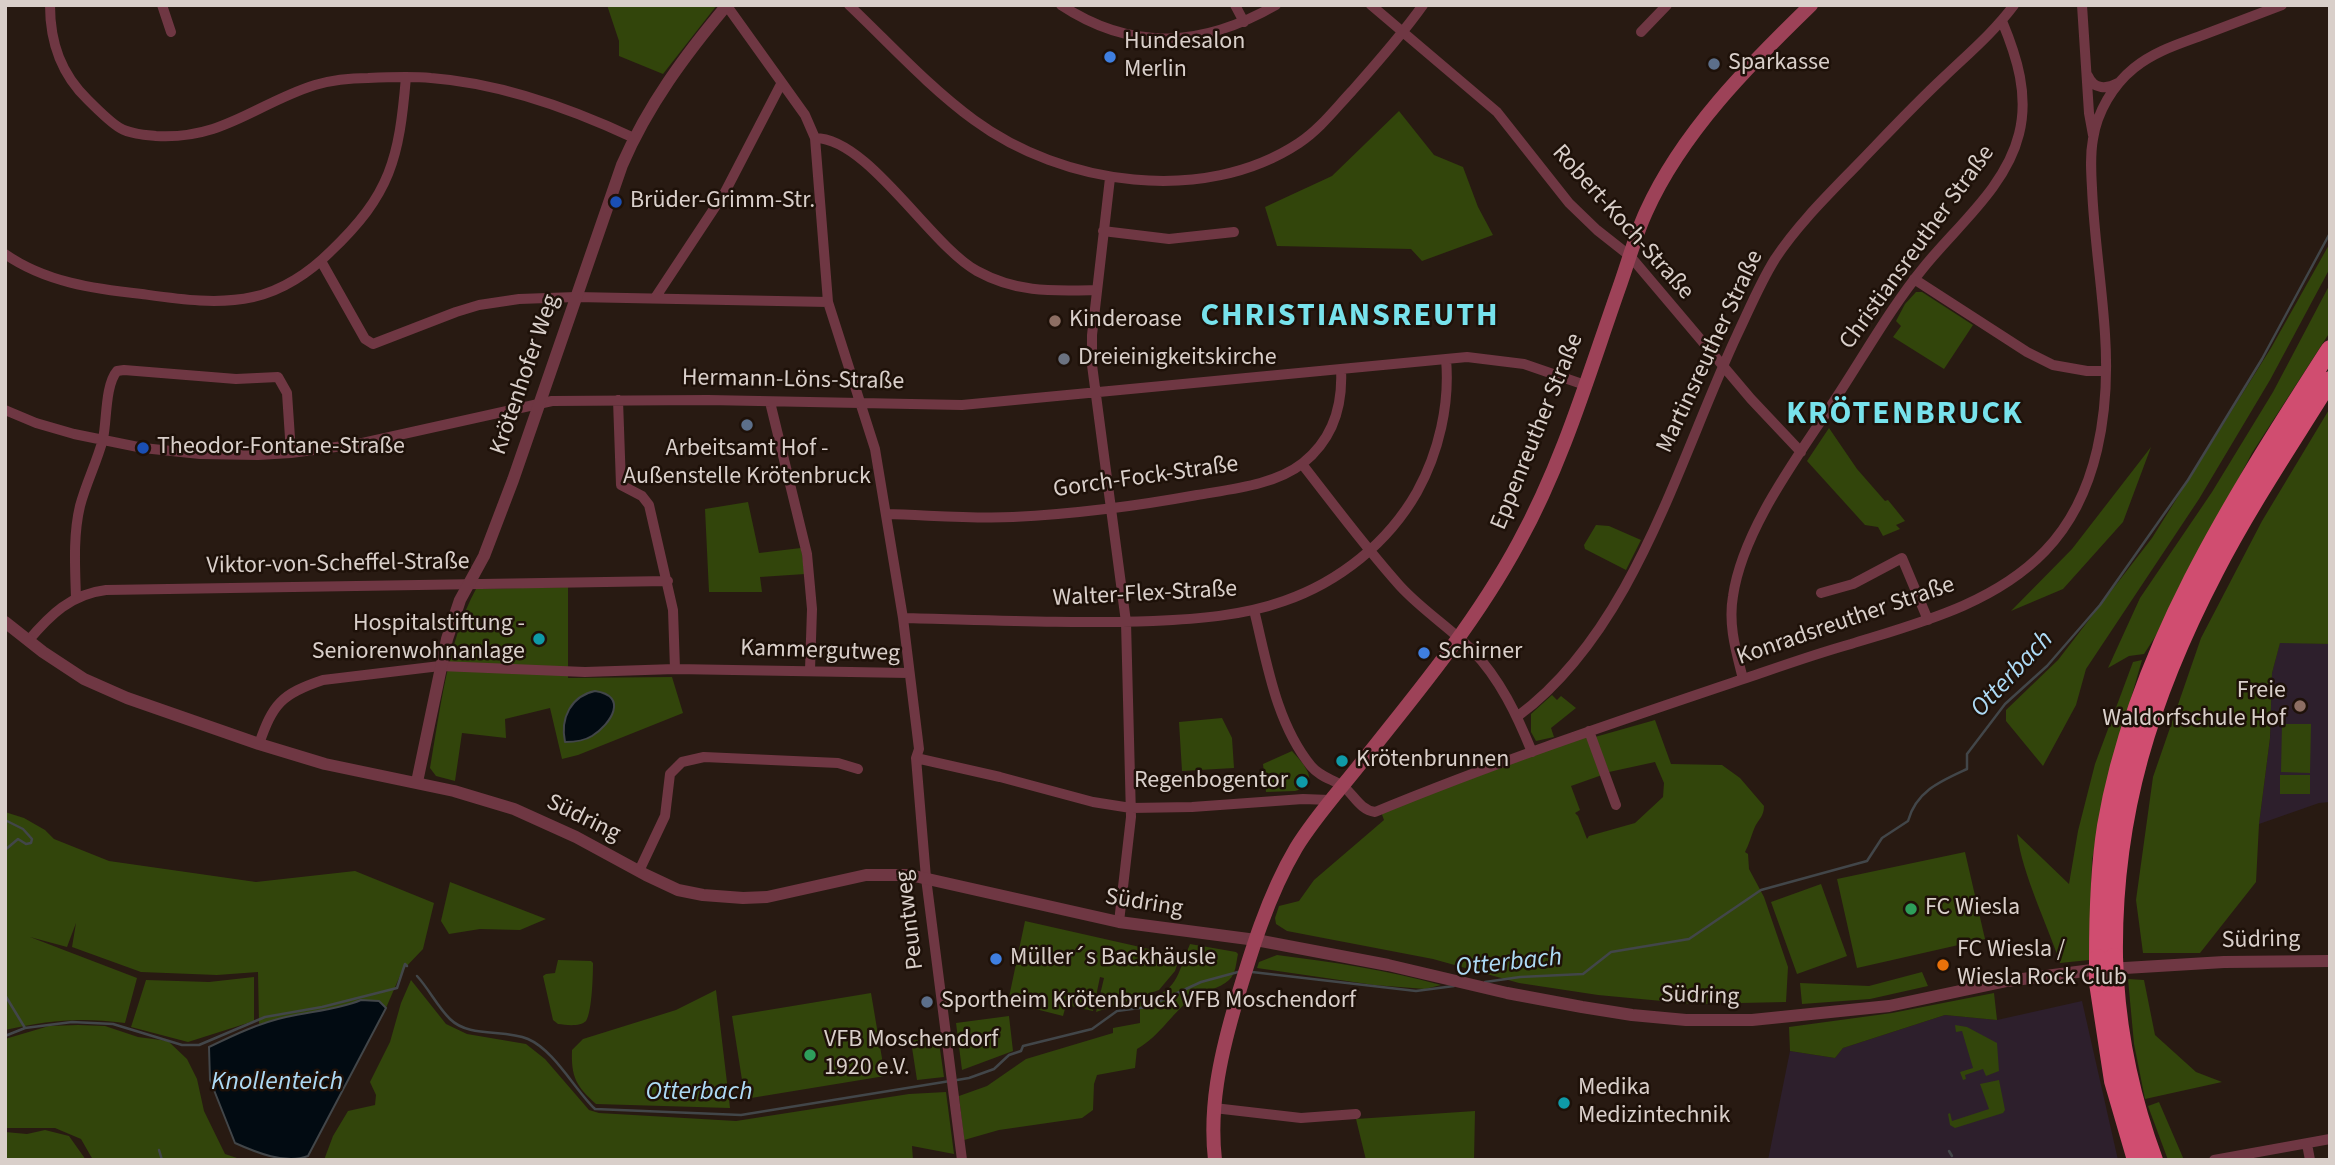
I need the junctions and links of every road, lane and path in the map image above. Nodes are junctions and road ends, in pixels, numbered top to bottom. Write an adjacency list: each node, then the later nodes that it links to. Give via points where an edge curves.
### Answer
1 (50, 5): 21 (street, via 55,48 67,75 95,107 120,128 134,133 173,137 204,133 314,85)
2 (162, 5): 17 (street)
3 (849, 5): 27 (street, via 974,120 1034,155)
4 (1061, 5): 16 (street, via 1108,30 1159,39 1190,38)
5 (1235, 5): 16 (street)
6 (1276, 5): 16 (street)
7 (1371, 5): 18 (street, Robert-Koch-Straße)
8 (1423, 5): 18 (street)
9 (1667, 5): 19 (street)
10 (1811, 5): 31 (main road, Eppenreuther Straße, via 1749,68 1692,136 1646,212)
11 (2014, 5): 15 (street, Martinsreuther Straße)
12 (2282, 5): 22 (street, Konradsreuther Straße, via 2151,55)
13 (727, 6): 23 (street); 25 (street, Krötenhofer Weg, via 670,76)
14 (2084, 6): 20 (street)
15 (2002, 21): 33 (street, Christiansreuther Straße, via 2022,82 2022,118 2014,151 2001,177); 40 (street, Martinsreuther Straße, via 1795,233 1758,291)
16 (1244, 22)
17 (171, 32)
18 (1404, 32): 27 (street, via 1320,126 1287,151 1206,176); 31 (street, Robert-Koch-Straße, via 1492,107 1569,203)
19 (1641, 32)
20 (2087, 70): 22 (street, via 2091,82 2099,87); 24 (street)
21 (406, 77): 25 (street, via 481,86 531,99); 32 (street, via 399,138 383,187 358,225)
22 (2119, 83): 24 (street, Konradsreuther Straße)
23 (781, 84): 26 (street, via 805,115); 36 (street, via 725,191)
24 (2093, 136): 42 (street, Konradsreuther Straße, via 2093,215)
25 (634, 138): 35 (street, Krötenhofer Weg)
26 (815, 138): 34 (street, via 835,142 883,178 945,245 975,270 1020,288); 37 (street)
27 (1110, 178): 28 (street)
28 (1102, 231): 29 (street, via 1169,239); 34 (street)
29 (1234, 232)
30 (5, 254): 32 (street, via 76,284 212,300 273,291)
31 (1630, 256): 40 (street, Robert-Koch-Straße); 44 (main road, Eppenreuther Straße)
32 (321, 261): 35 (street, via 365,339 373,344 479,305)
33 (1914, 279): 42 (street, via 2053,365); 52 (street, Christiansreuther Straße)
34 (1096, 290): 45 (street, via 1092,365)
35 (576, 297): 36 (street); 48 (street, Krötenhofer Weg)
36 (656, 298): 37 (street)
37 (828, 302): 49 (street)
38 (2330, 349): 89 (highway, via 2203,559 2144,686 2106,826 2099,891)
39 (1446, 359): 41 (street, Hermann-Löns-Straße); 44 (street, Hermann-Löns-Straße, via 1506,360); 57 (street, Walter-Flex-Straße, via 1442,422 1432,461 1411,502)
40 (1723, 366): 52 (street, Robert-Koch-Straße); 74 (street, Martinsreuther Straße, via 1624,590 1573,662)
41 (1341, 369): 45 (street, Hermann-Löns-Straße); 54 (street, Gorch-Fock-Straße, via 1341,398 1331,430)
42 (2106, 371): 64 (street, Konradsreuther Straße, via 2104,413 2093,466 2065,527 2040,556 2005,584)
43 (2330, 380): 89 (highway, via 2216,569 2168,674 2127,802)
44 (1585, 385): 67 (main road, Eppenreuther Straße, via 1531,519)
45 (1096, 392): 49 (street, Hermann-Löns-Straße, via 962,405); 55 (street)
46 (618, 400): 47 (street, Hermann-Löns-Straße); 48 (street, Hermann-Löns-Straße); 58 (street, via 621,485 649,505)
47 (770, 402): 49 (street, Hermann-Löns-Straße); 71 (street, via 807,554 812,610)
48 (540, 404): 53 (street, Hermann-Löns-Straße, via 358,444); 59 (street, Krötenhofer Weg)
49 (861, 404): 56 (street, via 875,449)
50 (5, 410): 51 (street, Hermann-Löns-Straße)
51 (103, 440): 53 (street, Hermann-Löns-Straße, via 200,454); 53 (street, via 117,371 236,379 275,376 287,393); 61 (street, via 78,517)
52 (1801, 452): 73 (street, Christiansreuther Straße, via 1748,544 1733,595 1732,638)
53 (290, 453)
54 (1302, 464): 55 (street, Gorch-Fock-Straße, via 1266,481 1233,489); 57 (street)
55 (1111, 507): 56 (street, Gorch-Fock-Straße, via 1013,517); 66 (street)
56 (886, 514): 63 (street)
57 (1371, 550): 62 (street, Walter-Flex-Straße, via 1324,583); 67 (street, via 1399,586)
58 (667, 581): 59 (street, Viktor-von-Scheffel-Straße); 70 (street)
59 (471, 583): 61 (street, Viktor-von-Scheffel-Straße, via 106,590); 69 (street, Krötenhofer Weg, via 460,600)
60 (1821, 593): 64 (street, via 1853,584 1902,558)
61 (76, 598): 68 (street, Viktor-von-Scheffel-Straße, via 54,612)
62 (1254, 610): 66 (street, Walter-Flex-Straße); 81 (street, via 1274,692 1289,729 1311,766)
63 (902, 618): 66 (street, Walter-Flex-Straße); 72 (street)
64 (1928, 620): 73 (street, Konradsreuther Straße)
65 (5, 622): 68 (street, Südring)
66 (1126, 622): 84 (street)
67 (1459, 638): 74 (street, via 1485,666); 81 (main road, Eppenreuther Straße)
68 (28, 641): 76 (street, Südring, via 84,678 127,698)
69 (440, 666): 70 (street, Kammergutweg, via 586,672); 76 (street, Kammergutweg, via 308,685 276,704); 80 (street, Krötenhofer Weg)
70 (675, 669): 71 (street, Kammergutweg)
71 (810, 670): 72 (street, Kammergutweg)
72 (909, 673): 78 (street, Kammergutweg, via 919,749)
73 (1743, 679): 75 (street, Konradsreuther Straße)
74 (1518, 716): 77 (street)
75 (1589, 731): 77 (street, Konradsreuther Straße); 83 (street)
76 (259, 744): 80 (street, Südring, via 325,764)
77 (1532, 752): 81 (street, Konradsreuther Straße, via 1375,812 1368,811)
78 (916, 758): 84 (street); 86 (street, Peuntweg)
79 (859, 769): 85 (street, via 826,762 688,760 670,774 665,816)
80 (417, 782): 85 (street, Südring, via 514,808)
81 (1342, 786): 82 (main road, Eppenreuther Straße)
82 (1330, 800): 84 (street); 88 (main road, Eppenreuther Straße, via 1283,871)
83 (1616, 805)
84 (1131, 808): 87 (street)
85 (639, 871): 86 (street, Südring, via 678,890 743,898 866,875)
86 (926, 878): 87 (street, Südring); 97 (street, Peuntweg)
87 (1119, 922): 88 (street, Südring)
88 (1255, 940): 90 (street, Südring, via 1507,993 1686,1020 1752,1020 1889,1006 2059,973 2224,962); 92 (main road, Eppenreuther Straße, via 1219,1065)
89 (2106, 958): 91 (highway, bridge)
90 (2330, 961)
91 (2107, 982): 96 (highway, via 2113,1082); 99 (highway, via 2116,1001 2129,1073)
92 (1214, 1108): 93 (street, via 1301,1118); 98 (main road, Eppenreuther Straße)
93 (1356, 1114)
94 (2330, 1139): 95 (street)
95 (2307, 1144): 100 (street); 101 (street)
96 (2133, 1154)
97 (962, 1160)
98 (1215, 1160)
99 (2154, 1160)
100 (2214, 1160)
101 (2311, 1160)

